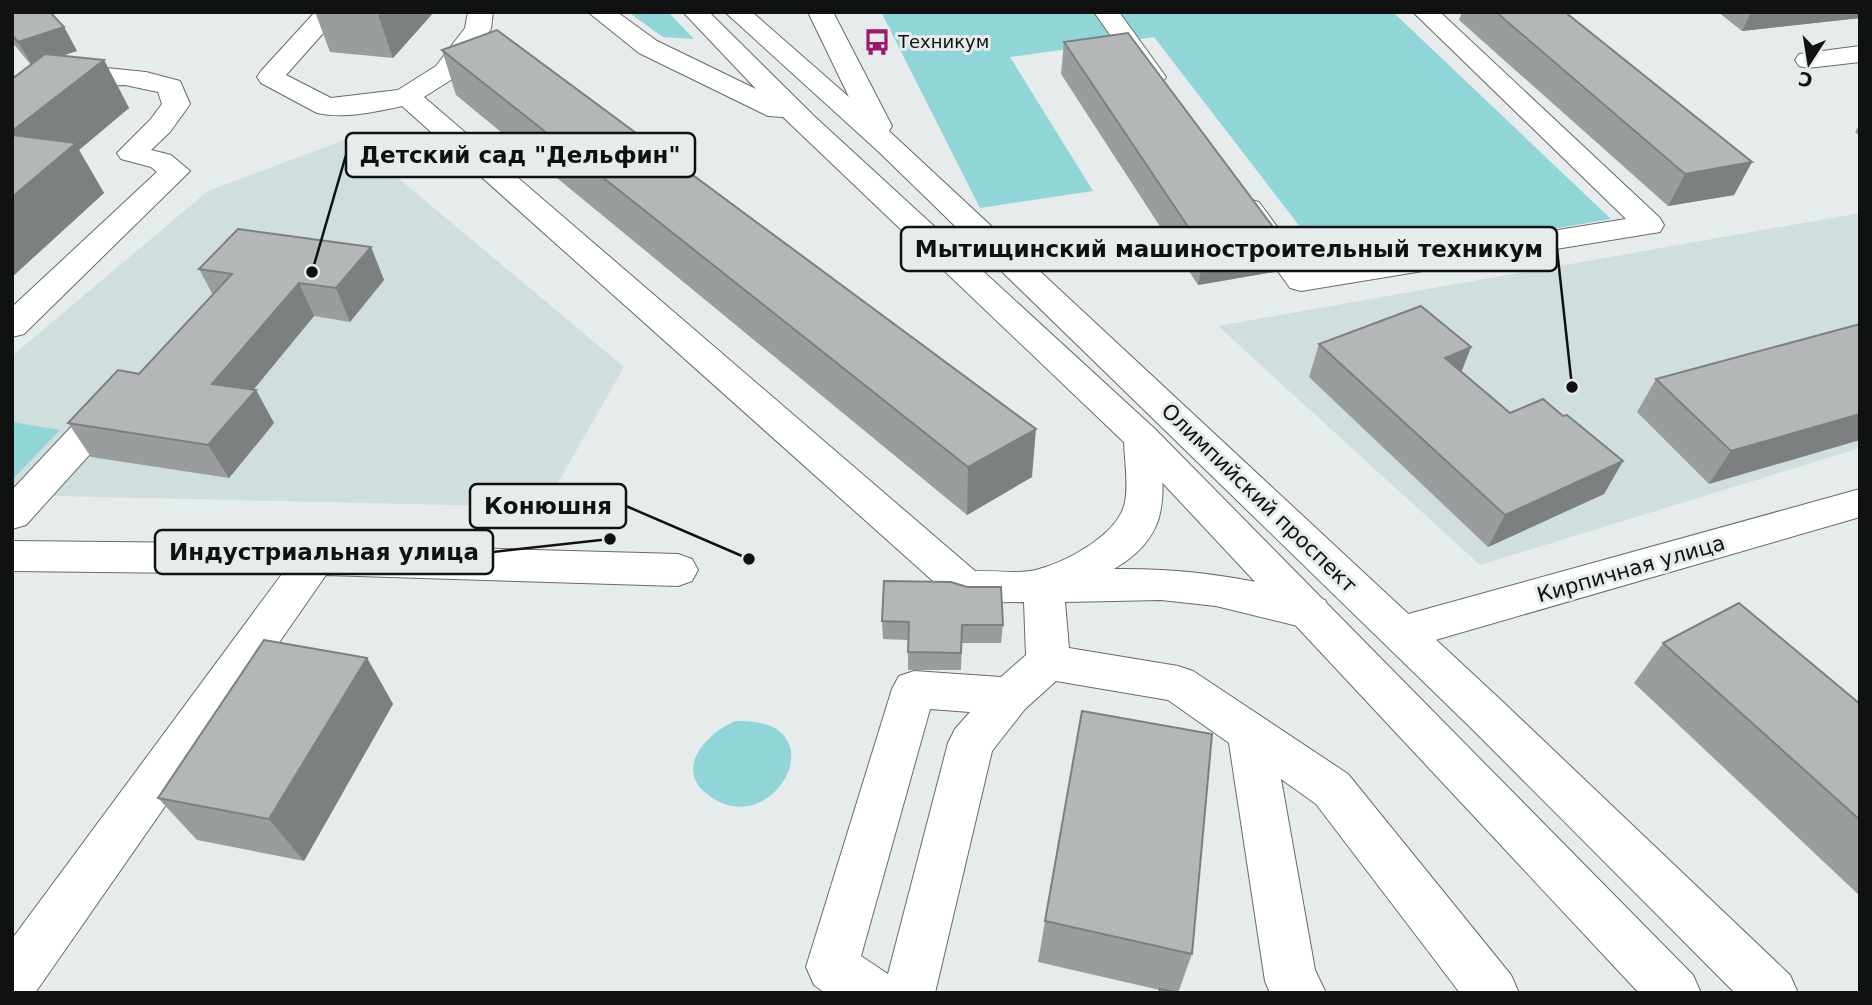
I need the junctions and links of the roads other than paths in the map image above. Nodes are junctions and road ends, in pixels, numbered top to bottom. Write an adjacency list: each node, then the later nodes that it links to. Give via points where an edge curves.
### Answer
1 (330, 12): 12 (main road, via 270,78 327,107)
2 (481, 12): 12 (main road, via 478,29 445,72)
3 (600, 12): 14 (main road, via 648,47)
4 (695, 12): 14 (main road, Олимпийский проспект)
5 (737, 12): 15 (main road, Олимпийский проспект)
6 (820, 12): 15 (main road)
7 (1106, 12): 11 (main road)
8 (1425, 12): 16 (main road, via 1648,225 1301,281)
9 (1860, 54): 10 (main road)
10 (1808, 60)
11 (1166, 95)
12 (407, 96): 25 (main road, via 966,587)
13 (12, 112): 17 (main road, via 55,88 97,75 136,76 170,87 176,104 131,153 162,161 175,172)
14 (804, 122): 19 (main road, Олимпийский проспект)
15 (889, 146): 27 (main road, Олимпийский проспект)
16 (1230, 182)
17 (12, 326)
18 (139, 378): 21 (main road)
19 (1142, 438): 25 (main road, via 1144,504 1135,525 1110,554); 26 (main road, Олимпийский проспект)
20 (1860, 503): 27 (main road, Кирпичная улица)
21 (12, 515)
22 (12, 556): 23 (main road)
23 (316, 559): 24 (main road); 31 (main road)
24 (678, 570)
25 (1044, 584): 26 (main road, via 1161,584 1216,590); 28 (main road)
26 (1310, 612): 36 (main road, Олимпийский проспект)
27 (1401, 633): 37 (main road, Олимпийский проспект)
28 (1048, 662): 29 (main road); 30 (main road, via 1178,684)
29 (1010, 696): 32 (main road, via 915,689 832,967); 33 (main road, via 971,743)
30 (1250, 734): 34 (main road, via 1291,981); 35 (main road, via 1332,789)
31 (12, 982)
32 (871, 993)
33 (909, 993)
34 (1300, 993)
35 (1493, 993)
36 (1675, 993)
37 (1772, 993)

